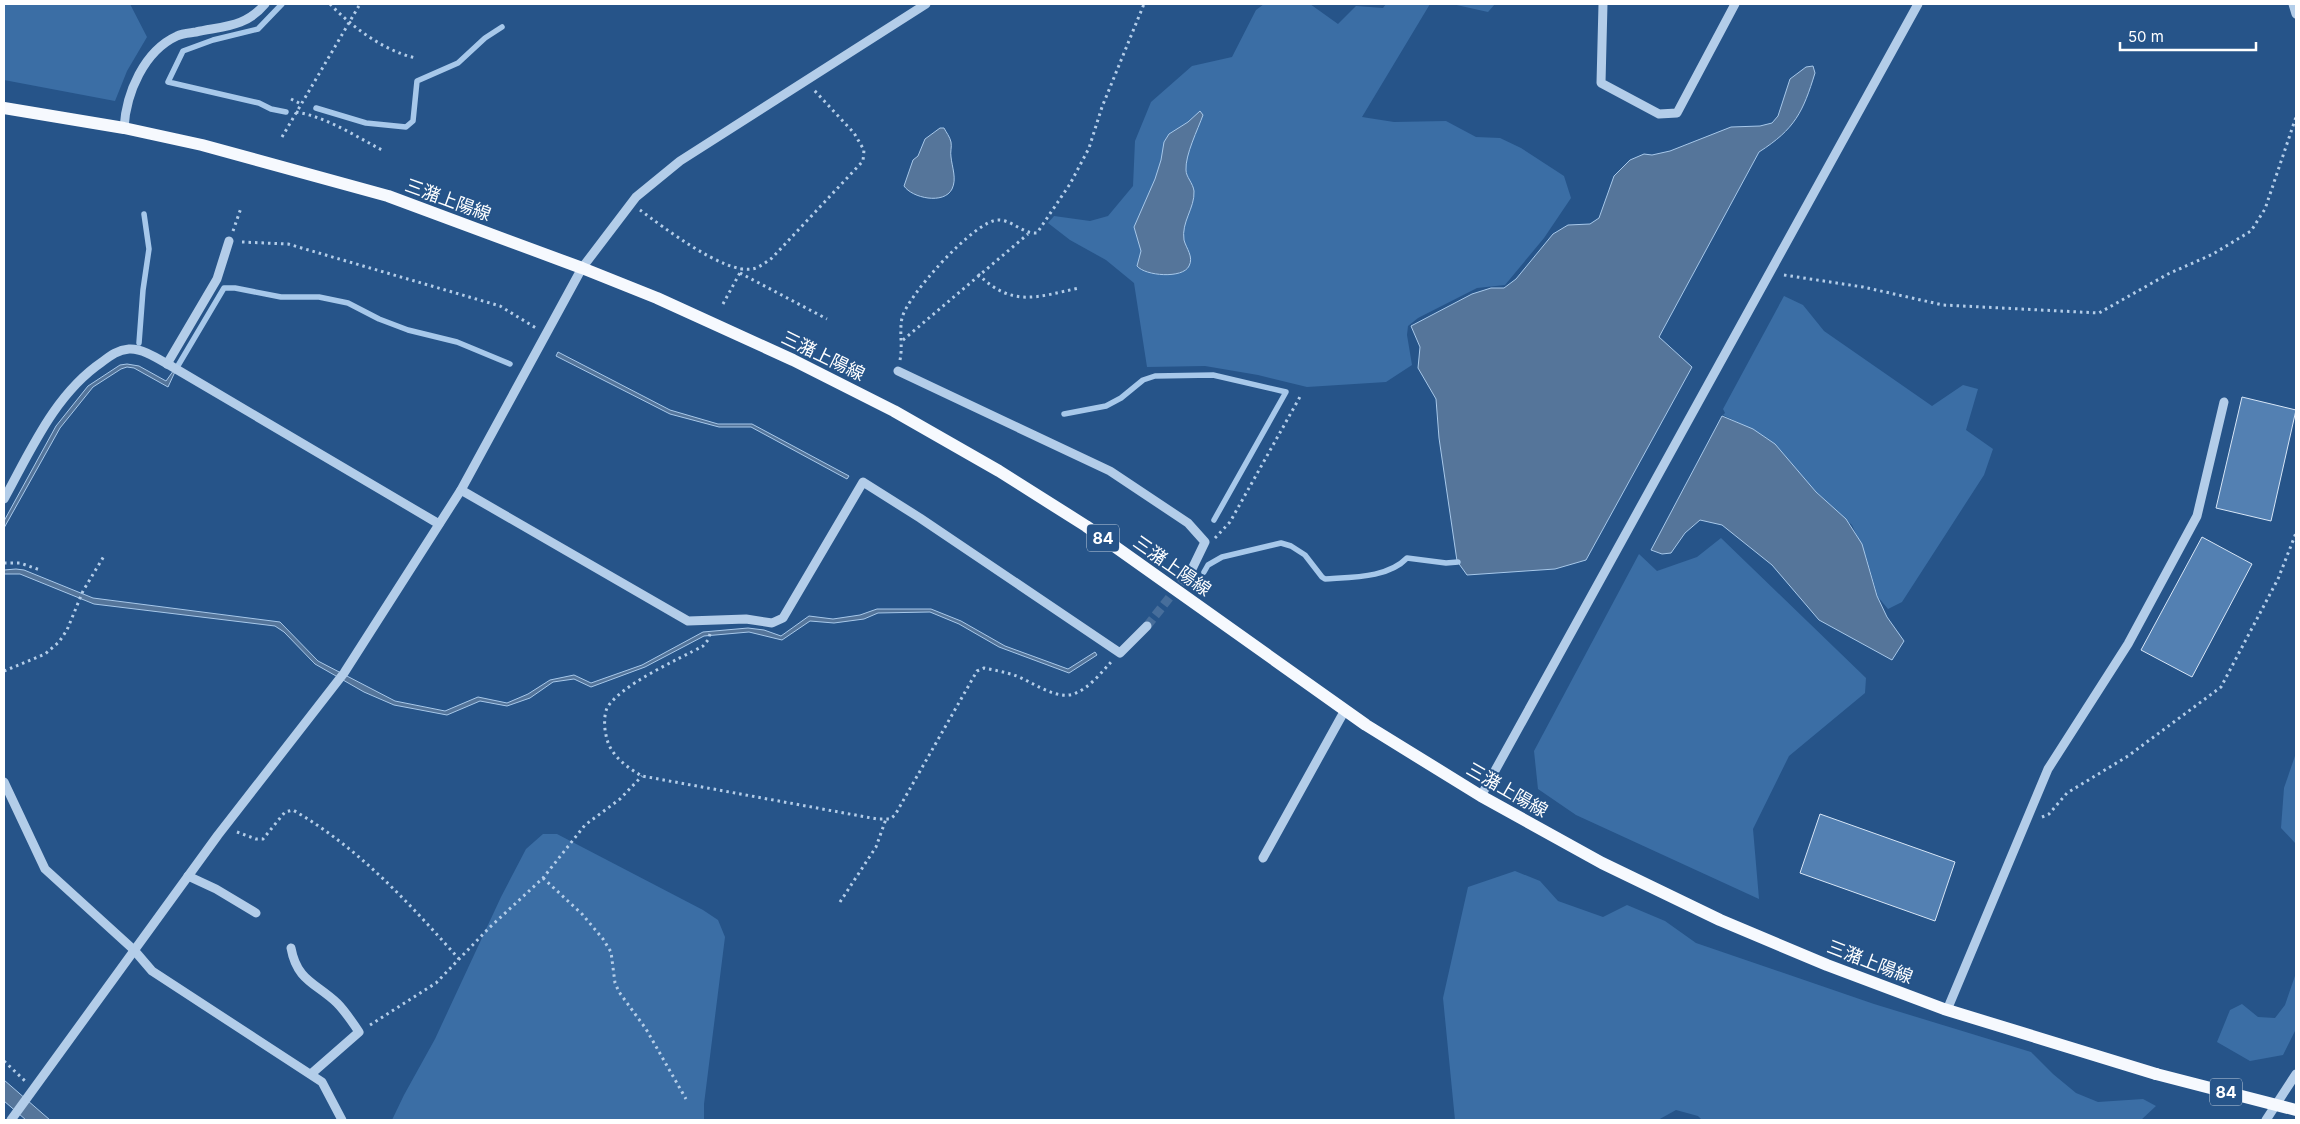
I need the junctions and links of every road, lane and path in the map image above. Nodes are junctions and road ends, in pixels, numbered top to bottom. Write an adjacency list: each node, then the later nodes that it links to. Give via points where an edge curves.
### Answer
1 (265, 4): 19 (street, via 256,15 241,23 178,35 157,49 133,84 124,112)
2 (330, 4): 11 (path)
3 (360, 4): 11 (path)
4 (926, 4): 13 (street)
5 (1144, 4): 24 (path, via 1089,148 1070,184 1037,233)
6 (1603, 4): 7 (street, via 1601,83 1659,114 1677,113)
7 (1735, 4)
8 (1918, 4): 28 (street)
9 (2293, 4): 10 (street)
10 (2296, 14)
11 (348, 24): 12 (path, via 393,50); 15 (path)
12 (416, 58)
13 (806, 80): 22 (street, via 680,161); 27 (path, via 854,133 864,150 862,160 772,258 753,269)
14 (291, 99): 15 (path)
15 (301, 104): 17 (path)
16 (4, 108): 19 (main road, 三潴上陽線 / 84)
17 (296, 112): 20 (path); 21 (path, via 332,124)
18 (2296, 117): 28 (path, via 2265,209 2251,231 2100,313 1943,305)
19 (124, 128): 26 (main road, 三潴上陽線 / 84, via 202,145 388,196)
20 (282, 138)
21 (382, 150)
22 (631, 204): 26 (street); 27 (path, via 722,264)
23 (241, 208): 25 (path)
24 (1028, 234): 30 (path); 30 (path, via 1011,223 997,220 977,229 941,262 910,303 902,317 902,341)
25 (229, 241): 34 (path, via 288,244 500,306); 35 (street, via 217,279)
26 (582, 268): 34 (street); 52 (main road, 三潴上陽線 / 84, via 793,360 894,411 999,471 1086,526)
27 (742, 269): 29 (path)
28 (1771, 272): 55 (street)
29 (740, 274): 32 (path); 33 (path)
30 (978, 274): 31 (path, via 991,287 1008,296 1034,297)
31 (1079, 288)
32 (723, 304)
33 (827, 319)
34 (547, 334): 39 (street)
35 (173, 367): 40 (street, via 132,349 117,351 86,373 58,404); 41 (street)
36 (898, 371): 43 (street, via 1110,471 1188,523)
37 (1301, 395): 43 (path, via 1230,522 1219,536)
38 (2224, 402): 57 (street, via 2197,516 2128,644 2048,768)
39 (461, 490): 41 (street); 50 (street, via 688,621 772,623 783,618 863,482)
40 (4, 499)
41 (439, 524): 58 (street, via 341,676)
42 (2296, 533): 57 (path, via 2278,579 2221,687 2128,756 2067,793 2049,814)
43 (1205, 542): 46 (street)
44 (104, 556): 51 (path, via 59,642 45,654)
45 (4, 563): 47 (path, via 20,563)
46 (1192, 569)
47 (40, 570)
48 (1147, 626): 50 (street)
49 (708, 640): 53 (path, via 703,646 649,674 618,696 607,709 604,726 607,741 627,767)
50 (1120, 652): 56 (path, via 1092,682 1075,694 1049,691 1014,675 984,668 977,671 895,815)
51 (4, 671)
52 (1344, 710): 55 (main road, 三潴上陽線 / 84); 59 (street)
53 (642, 776): 56 (path); 61 (path, via 620,799 585,825)
54 (4, 782): 65 (street, via 45,869)
55 (1481, 796): 67 (main road, 三潴上陽線 / 84, via 1602,863 1720,920)
56 (886, 819): 62 (path, via 876,847)
57 (2023, 825): 67 (street)
58 (224, 827): 60 (street); 66 (path, via 263,839 285,812 293,810 336,837 387,881)
59 (1263, 858)
60 (188, 876): 63 (street); 65 (street)
61 (543, 878): 66 (path); 73 (path, via 582,914 603,939 611,952 619,992 646,1029)
62 (840, 902)
63 (256, 913)
64 (291, 948): 68 (street, via 299,973 338,1004)
65 (134, 950): 70 (street, via 152,971); 72 (street)
66 (459, 960): 68 (path, via 436,984)
67 (1947, 1010): 74 (main road, 三潴上陽線 / 84, bridge, via 2156,1074)
68 (359, 1032): 70 (street)
69 (4, 1061): 72 (path)
70 (311, 1074): 76 (street, via 322,1082)
71 (2296, 1074): 77 (street)
72 (34, 1090): 75 (street)
73 (686, 1099)
74 (2296, 1110)
75 (11, 1120)
76 (342, 1120)
77 (2266, 1120)

